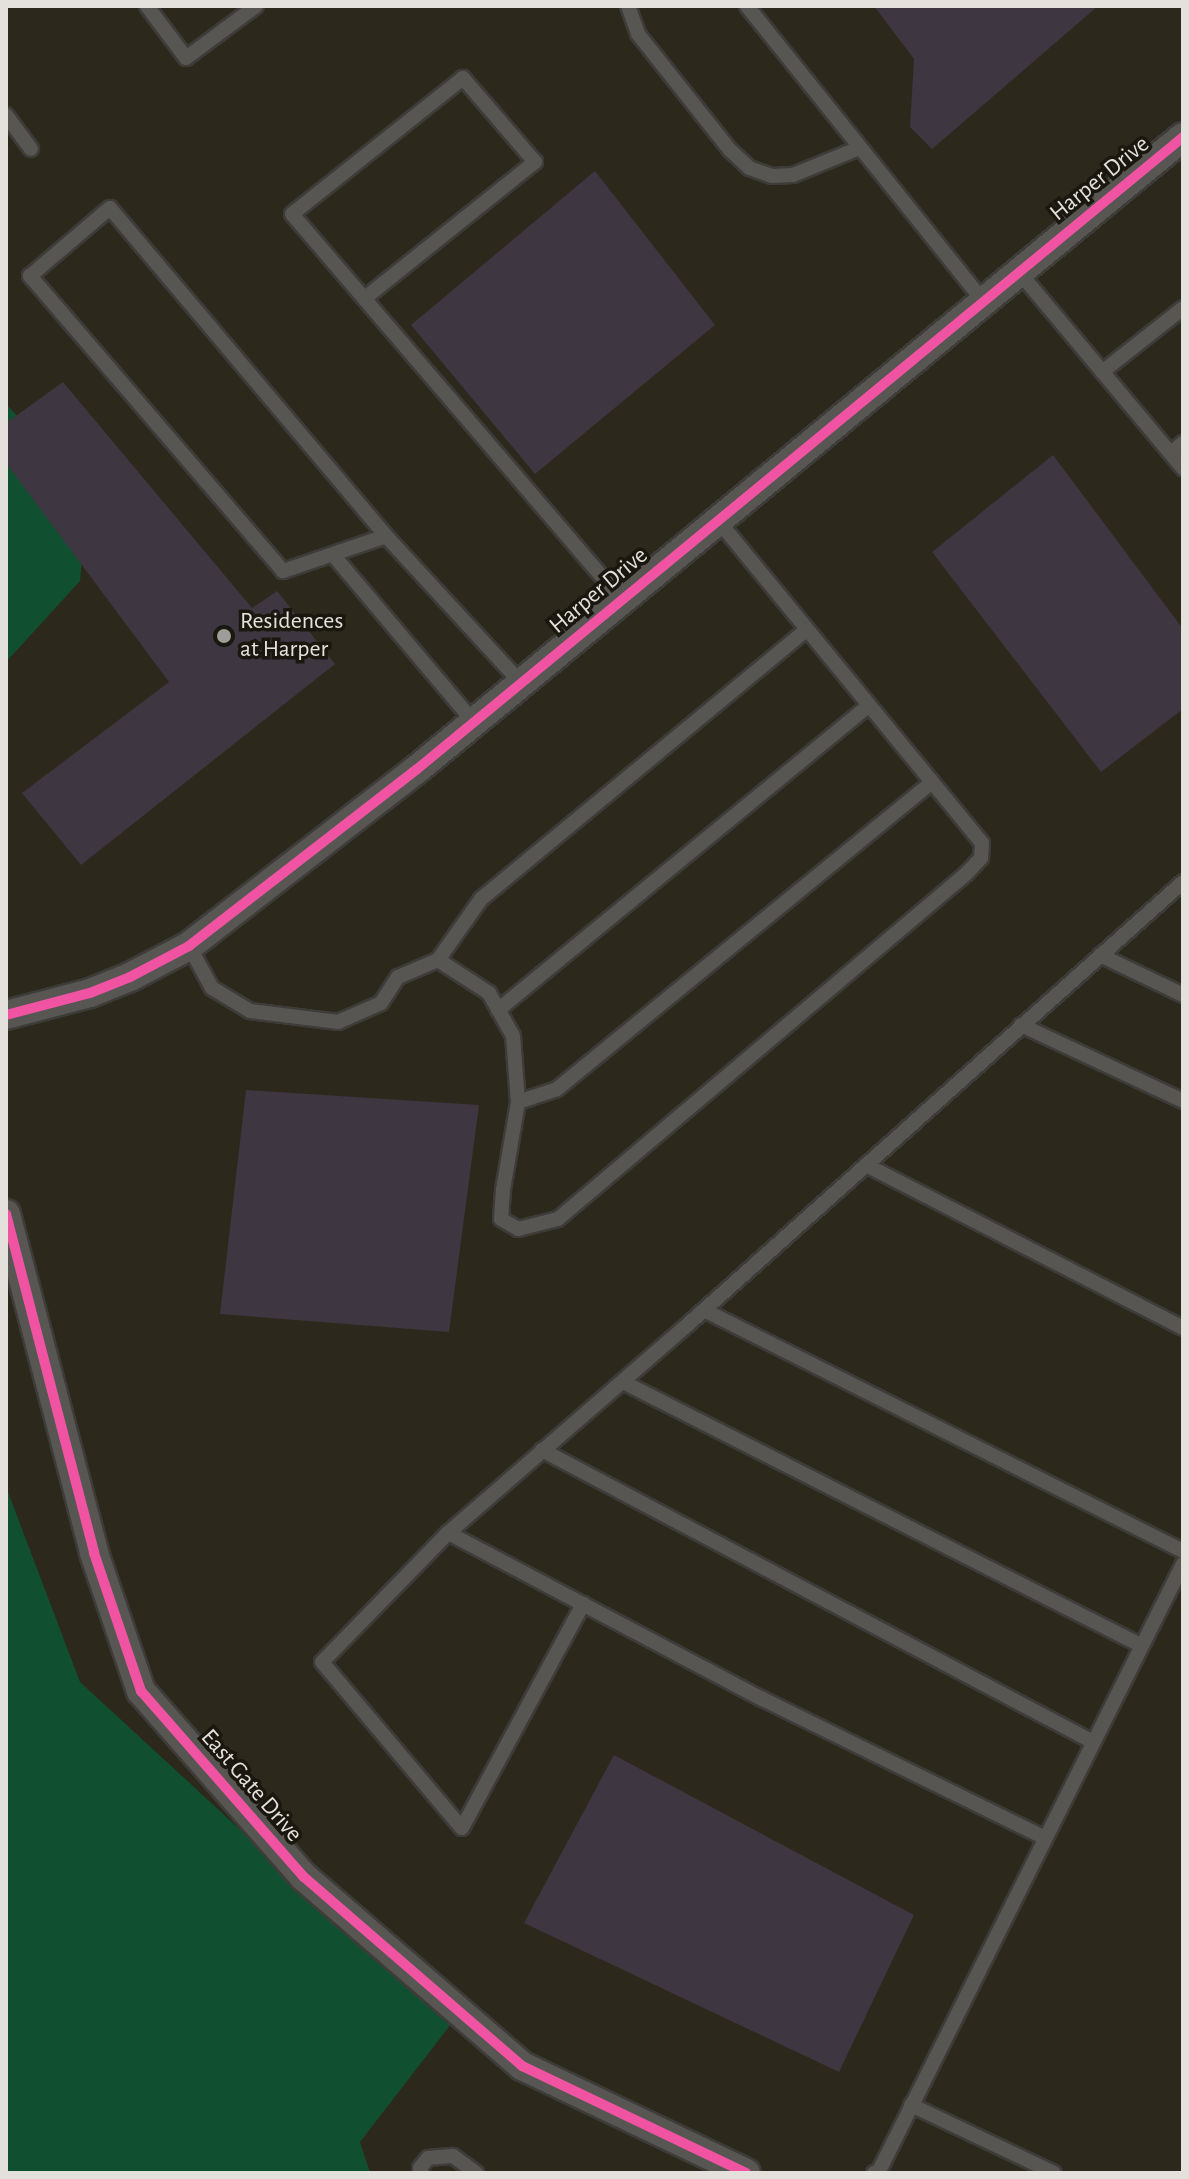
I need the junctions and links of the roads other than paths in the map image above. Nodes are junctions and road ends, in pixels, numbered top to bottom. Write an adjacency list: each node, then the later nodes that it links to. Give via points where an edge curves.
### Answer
1 (147, 6): 2 (lane, via 186,58)
2 (256, 6)
3 (628, 6): 7 (lane, via 638,34 749,168 772,176 793,175)
4 (747, 6): 7 (lane)
5 (6, 115): 8 (lane)
6 (1183, 137): 9 (street, Harper Drive)
7 (859, 148): 11 (lane)
8 (31, 149)
9 (1019, 272): 11 (street, Harper Drive); 13 (lane)
10 (365, 298): 10 (lane, via 292,214 463,78 535,162); 20 (lane)
11 (983, 301): 17 (street, Harper Drive)
12 (1183, 308): 13 (lane)
13 (1102, 372): 15 (lane)
14 (1183, 443): 15 (lane)
15 (1171, 453): 16 (lane)
16 (1183, 468)
17 (718, 520): 20 (street, Harper Drive); 21 (lane)
18 (386, 536): 19 (lane); 19 (lane, via 110,208 30,276 283,571); 22 (lane)
19 (334, 556): 24 (lane)
20 (621, 599): 22 (street, Harper Drive)
21 (807, 629): 23 (lane); 29 (lane, via 481,899)
22 (521, 683): 24 (street, Harper Drive)
23 (869, 705): 25 (lane); 31 (lane)
24 (473, 721): 27 (street, Harper Drive)
25 (932, 782): 35 (lane, via 557,1089); 35 (lane, via 982,843 974,866 558,1219 518,1229 501,1219)
26 (1183, 882): 28 (lane)
27 (189, 946): 29 (lane, via 212,988 250,1011 338,1022 381,1003 398,977); 32 (street, Harper Drive, via 90,993)
28 (1100, 955): 30 (lane); 33 (lane)
29 (438, 960): 31 (lane, via 489,993)
30 (1183, 995)
31 (498, 1010): 35 (lane, via 513,1036)
32 (6, 1015)
33 (1021, 1025): 34 (lane); 36 (lane)
34 (1183, 1101)
35 (518, 1102)
36 (866, 1165): 38 (lane); 39 (lane)
37 (6, 1214): 53 (street, East Gate Drive, via 94,1553 141,1691 304,1877 522,2066)
38 (704, 1310): 40 (lane); 43 (lane)
39 (1183, 1328)
40 (623, 1382): 41 (lane); 47 (lane)
41 (542, 1450): 42 (lane); 48 (lane)
42 (448, 1533): 46 (lane); 46 (lane, via 322,1662 462,1828)
43 (1183, 1551)
44 (1183, 1564): 45 (lane)
45 (1176, 1593): 47 (lane)
46 (583, 1604): 49 (lane)
47 (1142, 1646): 48 (lane)
48 (1093, 1742): 49 (lane)
49 (1045, 1838): 50 (lane)
50 (911, 2105): 54 (lane); 55 (lane)
51 (422, 2173): 52 (lane, via 428,2158 453,2156)
52 (476, 2173)
53 (746, 2173)
54 (874, 2173)
55 (1054, 2173)

